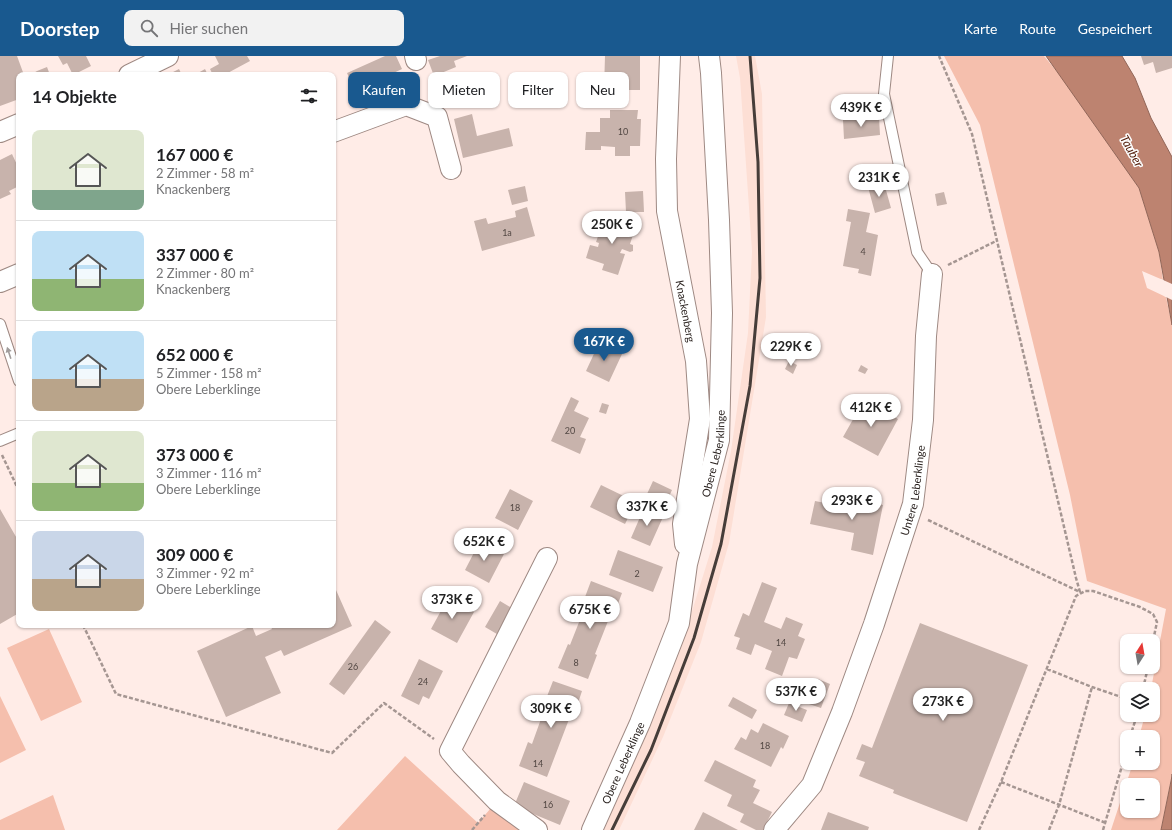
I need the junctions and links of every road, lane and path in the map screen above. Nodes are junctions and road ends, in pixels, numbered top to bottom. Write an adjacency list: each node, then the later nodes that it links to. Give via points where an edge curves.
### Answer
1 (168, 56): 6 (street)
2 (670, 56): 23 (street, Knackenberg, via 666,159 667,211 696,361 700,419 683,524)
3 (708, 56): 23 (street, Obere Leberklinge, via 719,205 722,305 718,440)
4 (888, 56): 12 (lane, via 884,94 917,252)
5 (939, 56): 11 (path, via 972,134)
6 (136, 72)
7 (16, 125): 9 (street)
8 (336, 131): 10 (street, via 406,105 437,117)
9 (0, 132)
10 (451, 169)
11 (996, 241): 12 (path); 24 (path)
12 (932, 274): 21 (street, Untere Leberklinge, via 926,336 923,420)
13 (16, 275): 14 (street)
14 (0, 282)
15 (0, 324): 16 (lane, one-way to 15)
16 (16, 372)
17 (16, 435): 18 (lane)
18 (0, 441)
19 (0, 451): 20 (path)
20 (16, 485)
21 (911, 512): 24 (path); 37 (street, Untere Leberklinge, via 842,712 812,785)
22 (547, 558): 30 (street)
23 (687, 564): 36 (street, Obere Leberklinge, via 679,623 640,723)
24 (1080, 592): 26 (path, via 1093,591 1153,614 1157,622); 27 (path, via 1073,602)
25 (85, 628): 30 (path, via 116,694 332,753 384,703)
26 (1154, 634)
27 (1047, 669): 28 (path); 32 (path)
28 (1092, 687): 29 (path); 33 (path)
29 (1120, 697)
30 (450, 751): 35 (street, via 497,801)
31 (1121, 770): 34 (path)
32 (1001, 782): 33 (path); 38 (path)
33 (1059, 805): 34 (path); 39 (path)
34 (1106, 823): 40 (path)
35 (537, 830)
36 (592, 830)
37 (774, 830)
38 (979, 830)
39 (1049, 830)
40 (1103, 830)

